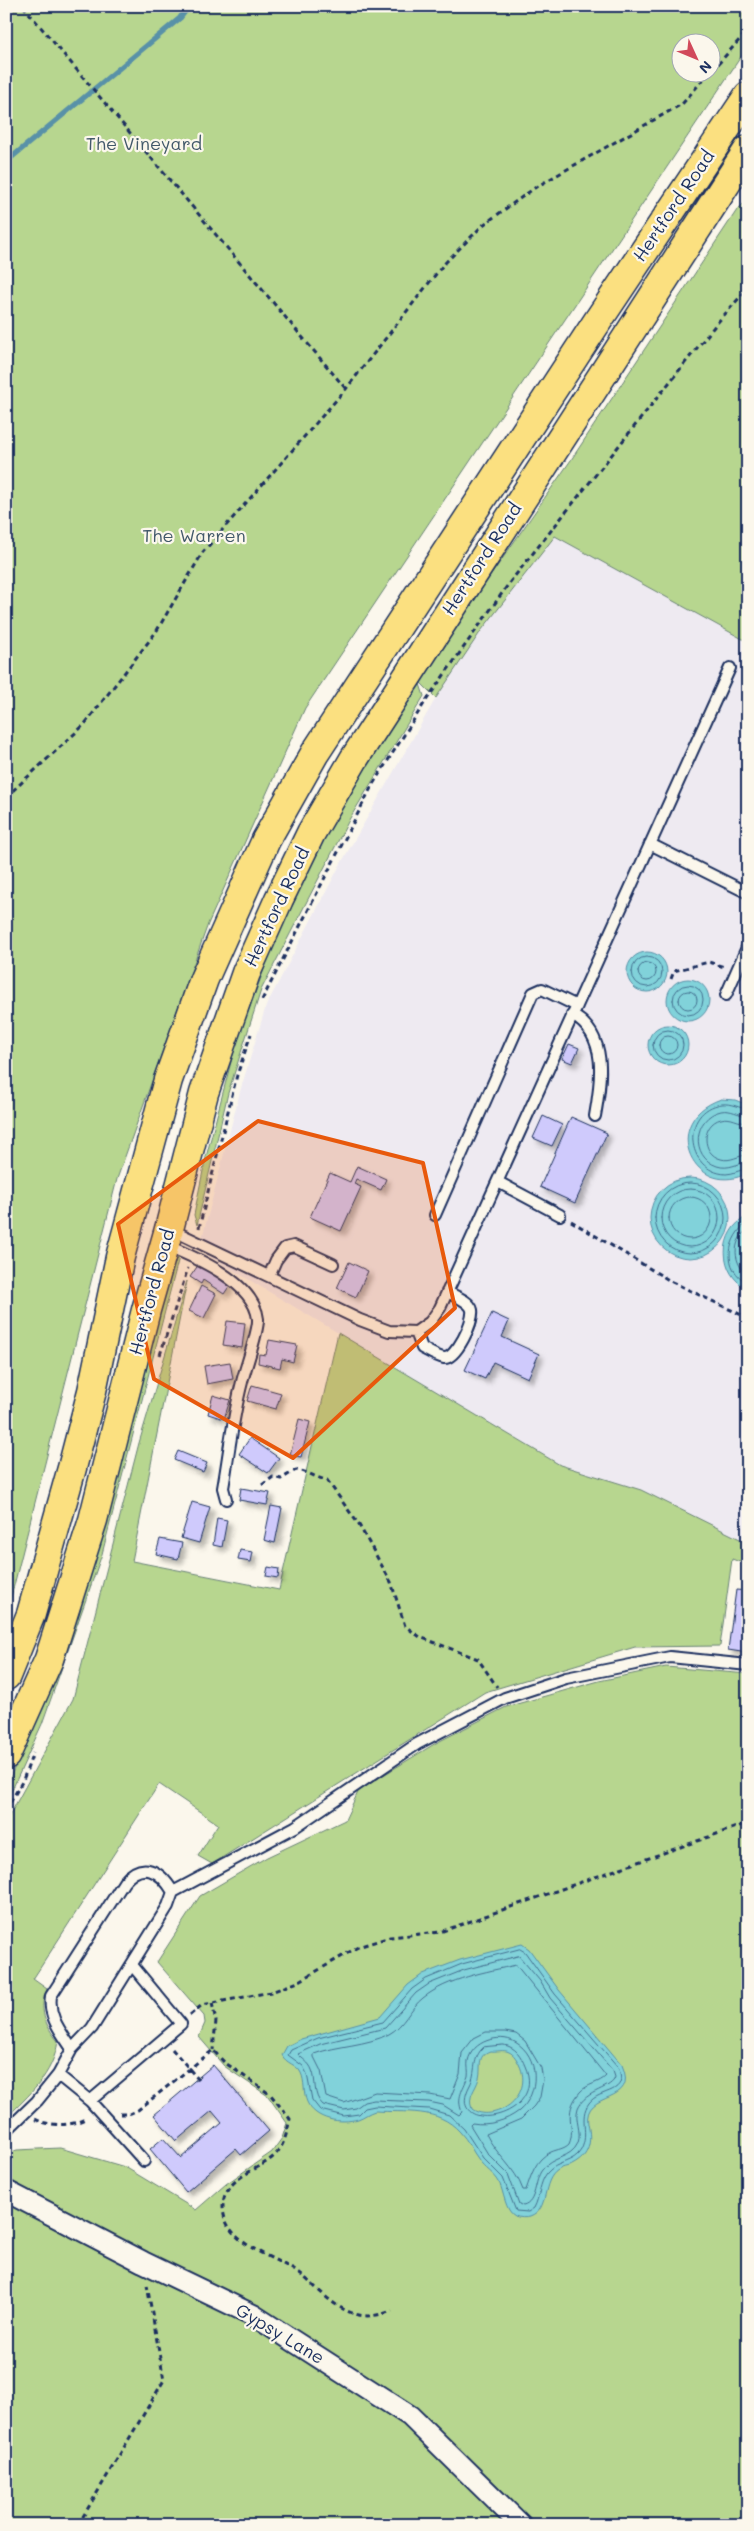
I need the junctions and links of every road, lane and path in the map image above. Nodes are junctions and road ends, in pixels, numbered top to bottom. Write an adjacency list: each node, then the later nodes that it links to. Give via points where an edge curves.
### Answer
1 (23, 6): 8 (path)
2 (748, 30): 3 (path)
3 (722, 60)
4 (702, 82): 8 (path, via 682,104 536,187 483,225 443,265)
5 (748, 96): 36 (highway, Hertford Road, via 315,753 266,840 204,979 168,1080 120,1256 92,1391 67,1486 31,1614)
6 (746, 155): 24 (highway, Hertford Road, via 396,693 311,833 246,972 204,1093)
7 (748, 288): 17 (path, via 716,323 510,582 425,702 373,784)
8 (346, 389): 10 (path, via 203,552 156,632 84,725)
9 (730, 668): 11 (lane)
10 (6, 797)
11 (650, 844): 12 (lane); 18 (lane)
12 (748, 893)
13 (748, 945): 14 (lane)
14 (736, 972): 15 (path, via 709,962 674,971); 16 (lane)
15 (671, 979)
16 (726, 995)
17 (261, 1001)
18 (574, 1011): 20 (lane, via 593,1034 597,1048 600,1087); 21 (lane); 22 (lane, via 542,989 533,993)
19 (252, 1029): 25 (path, via 237,1075)
20 (595, 1116)
21 (498, 1182): 23 (lane); 29 (lane)
22 (435, 1215)
23 (560, 1215): 30 (path, via 672,1282)
24 (167, 1237): 25 (lane); 26 (lane); 39 (highway, Hertford Road, via 94,1520 49,1659)
25 (195, 1242): 28 (lane)
26 (191, 1255): 32 (path); 34 (lane, via 232,1280 255,1309 258,1320 241,1384 223,1488)
27 (333, 1264): 28 (lane, via 294,1246 286,1248 276,1260)
28 (269, 1276): 31 (lane, via 389,1331)
29 (447, 1292): 31 (lane, via 430,1322); 31 (lane, via 467,1303 472,1310 471,1322 460,1346 450,1357 443,1358 422,1348)
30 (748, 1318)
31 (416, 1332)
32 (159, 1358)
33 (262, 1485): 37 (path, via 273,1477 281,1479 296,1470 312,1472 317,1478 327,1480 359,1525 391,1582 405,1626 420,1637 478,1659)
34 (226, 1499)
35 (748, 1665): 37 (lane, via 670,1656 566,1678)
36 (6, 1676)
37 (505, 1698): 42 (lane, via 417,1744 295,1827)
38 (37, 1744): 40 (path, via 23,1780)
39 (6, 1756)
40 (6, 1810)
41 (748, 1824): 44 (path, via 440,1932 390,1937 358,1947 298,1982 271,1992)
42 (173, 1892): 43 (lane); 47 (lane, via 167,1881 150,1870 140,1868 131,1873 55,1988 51,1996 51,2012)
43 (132, 1966): 45 (lane); 47 (lane, via 92,2028)
44 (212, 2003): 45 (path, via 202,2005); 48 (path, via 216,2021)
45 (181, 2024): 46 (lane)
46 (163, 2039): 49 (path); 52 (lane)
47 (72, 2049): 50 (lane)
48 (213, 2050): 49 (path); 59 (path, via 224,2062 271,2095 290,2119 284,2142 276,2154 235,2182 227,2194 223,2205 231,2227 248,2246 298,2272 340,2308 368,2316)
49 (188, 2068): 51 (path); 54 (path, via 138,2110 129,2114)
50 (58, 2075): 52 (lane); 53 (lane)
51 (198, 2079)
52 (90, 2101): 54 (lane)
53 (26, 2112): 54 (path, via 37,2121 51,2124); 55 (lane)
54 (102, 2115): 56 (lane)
55 (6, 2130)
56 (144, 2161)
57 (6, 2191): 58 (street, Gypsy Lane)
58 (143, 2262): 60 (path, via 164,2380); 61 (street, Gypsy Lane, via 252,2315 410,2416)
59 (392, 2311)
60 (78, 2525)
61 (521, 2525)

